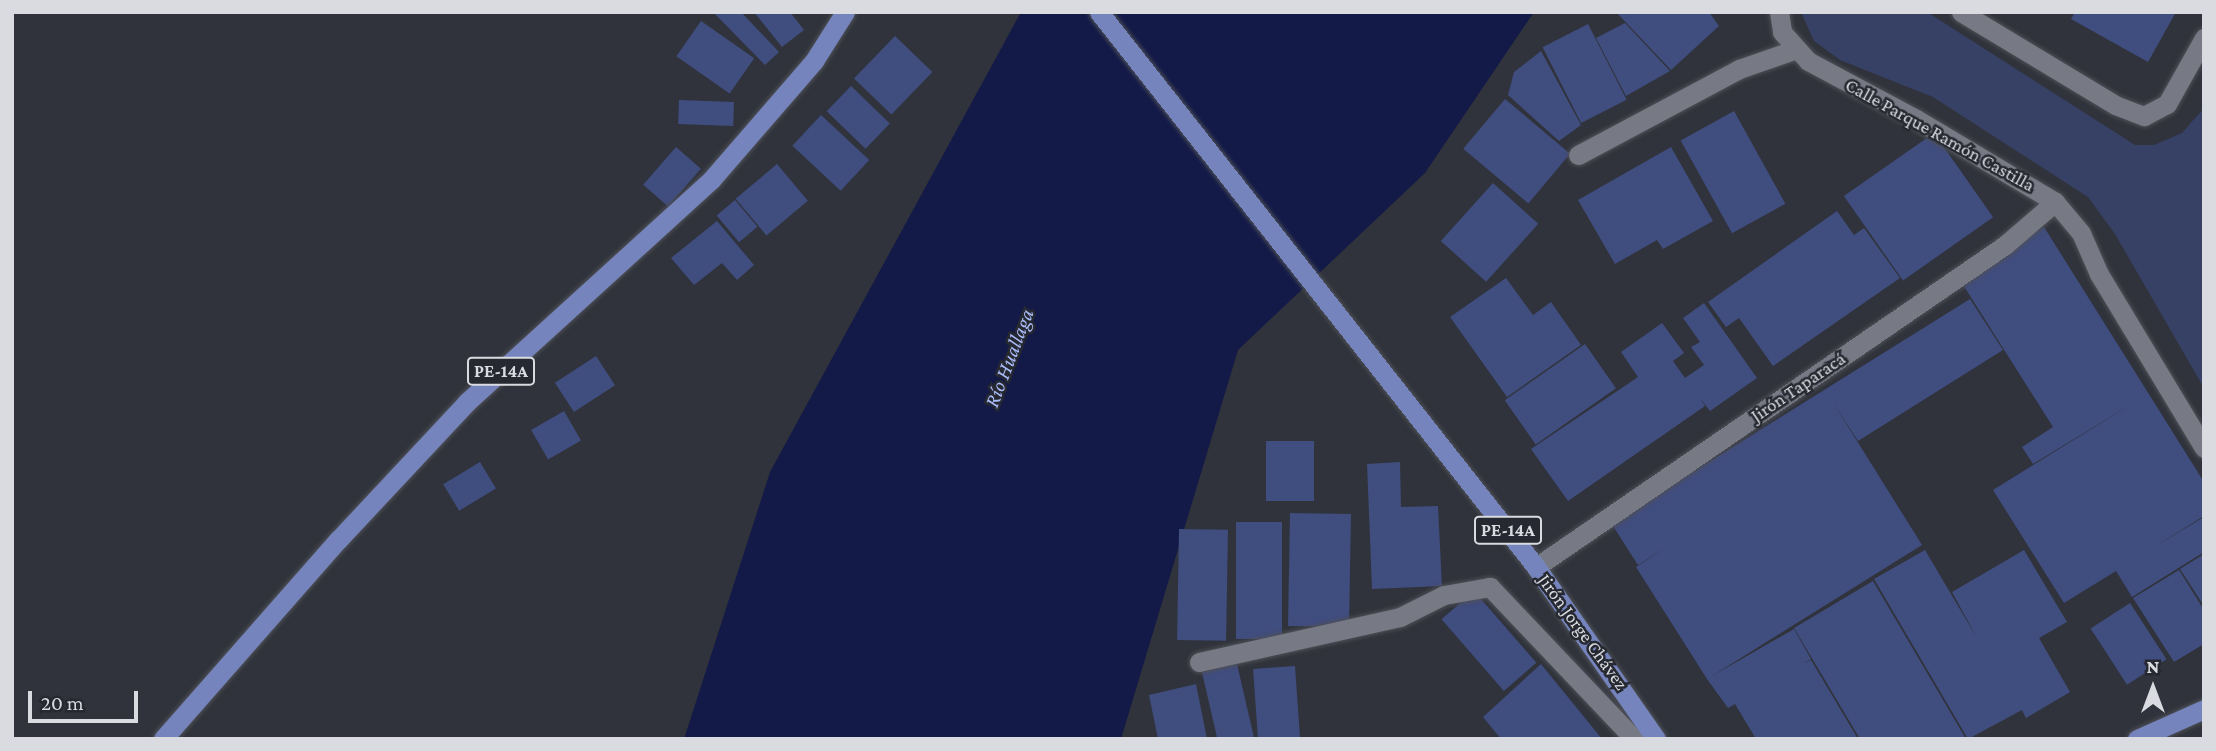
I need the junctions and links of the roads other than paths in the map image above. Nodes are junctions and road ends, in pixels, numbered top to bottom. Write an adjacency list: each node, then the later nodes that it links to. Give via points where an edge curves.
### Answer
1 (845, 12): 13 (main road, PE-14A, via 814,61 711,180 467,402)
2 (1099, 12): 10 (main road, Jirón Jorge Chávez / PE-14A)
3 (1779, 12): 6 (street, via 1782,32)
4 (1961, 12): 5 (street, via 2115,105 2144,116 2167,104)
5 (2204, 38)
6 (1794, 50): 7 (street, via 1739,69); 8 (street, Calle Parque Ramón Castilla)
7 (1578, 155)
8 (2055, 202): 9 (street, Calle Parque Ramón Castilla, via 2081,233 2099,274); 10 (street, Jirón Taparacá, via 2005,245)
9 (2204, 448)
10 (1536, 567): 15 (main road, Jirón Jorge Chávez / PE-14A)
11 (1199, 662): 14 (street, via 1400,617 1444,595 1490,587)
12 (2204, 709): 16 (main road)
13 (163, 739)
14 (1634, 739)
15 (1656, 739)
16 (2137, 739)

